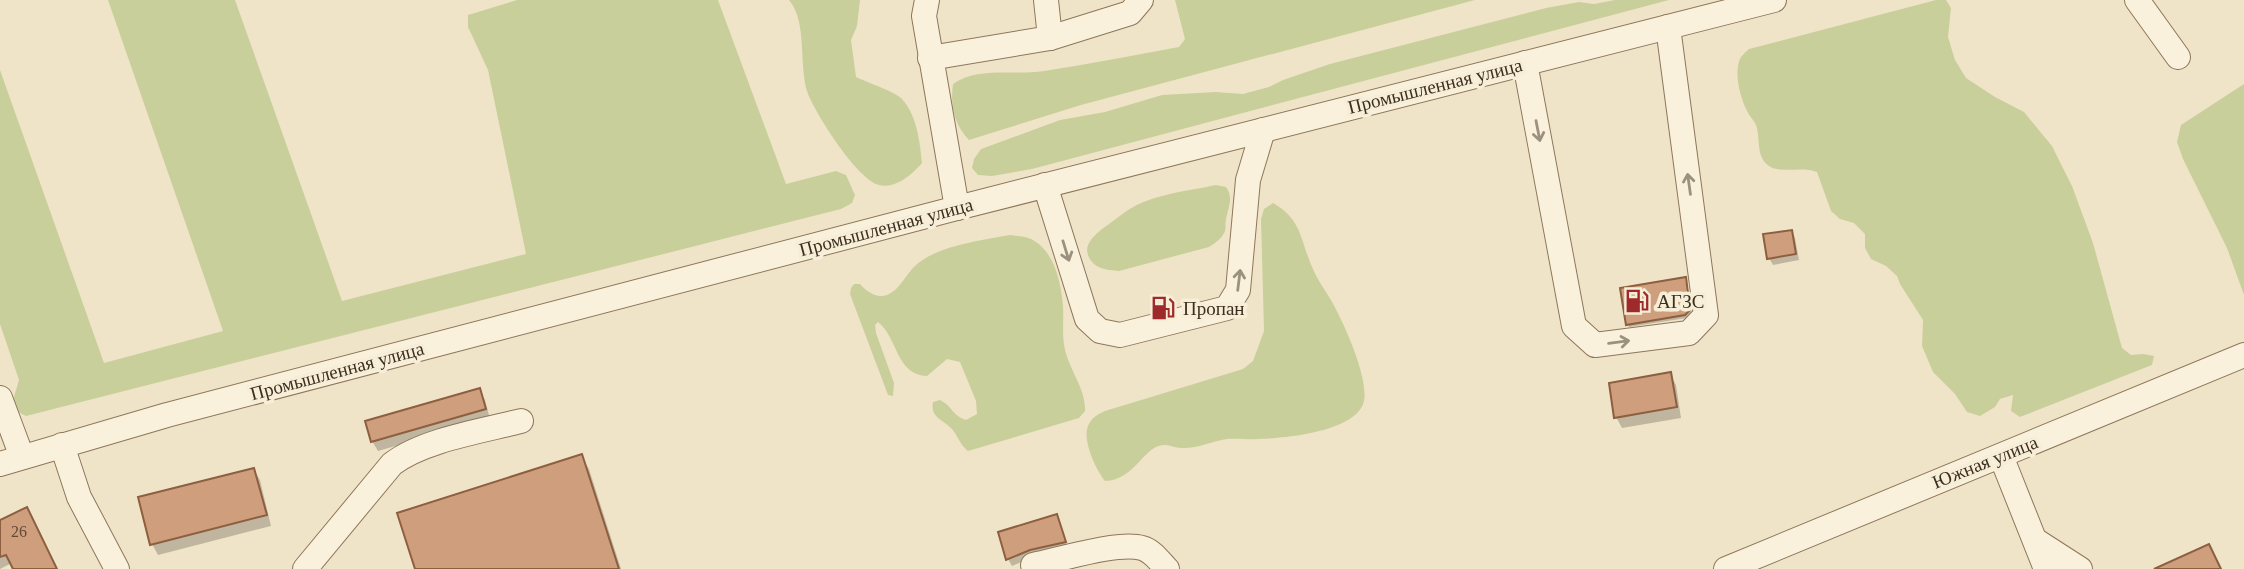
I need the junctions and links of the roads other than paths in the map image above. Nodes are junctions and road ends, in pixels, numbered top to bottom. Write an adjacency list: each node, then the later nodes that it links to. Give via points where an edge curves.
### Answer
1 (927, 0): 9 (street, via 924,16)
2 (1046, 0): 7 (street)
3 (1141, 0): 7 (street, via 1129,13)
4 (2137, 0): 8 (street)
5 (1761, 2): 6 (street, Промышленная улица)
6 (1668, 27): 10 (street, Промышленная улица); 10 (street, one-way to 6, via 1574,326 1595,345 1689,333 1706,315)
7 (1050, 38): 9 (street)
8 (2178, 57)
9 (930, 58): 13 (street)
10 (1525, 64): 11 (street, Промышленная улица)
11 (1263, 130): 12 (street, Промышленная улица); 12 (street, one-way to 11, via 1087,319 1100,331 1120,335 1227,308 1238,290 1248,180)
12 (1045, 186): 13 (street, Промышленная улица)
13 (957, 208): 17 (street, Промышленная улица)
14 (2244, 355): 18 (street, Южная улица)
15 (0, 398): 19 (street)
16 (521, 421): 23 (street, via 404,455)
17 (62, 445): 19 (street, Промышленная улица); 22 (street, via 79,497)
18 (2001, 456): 20 (street); 25 (street, Южная улица)
19 (11, 461)
20 (2035, 540): 26 (street); 27 (street)
21 (1033, 565): 24 (street, via 1125,545 1143,548)
22 (117, 569)
23 (305, 569)
24 (1167, 569)
25 (1726, 569)
26 (2046, 569)
27 (2081, 569)

